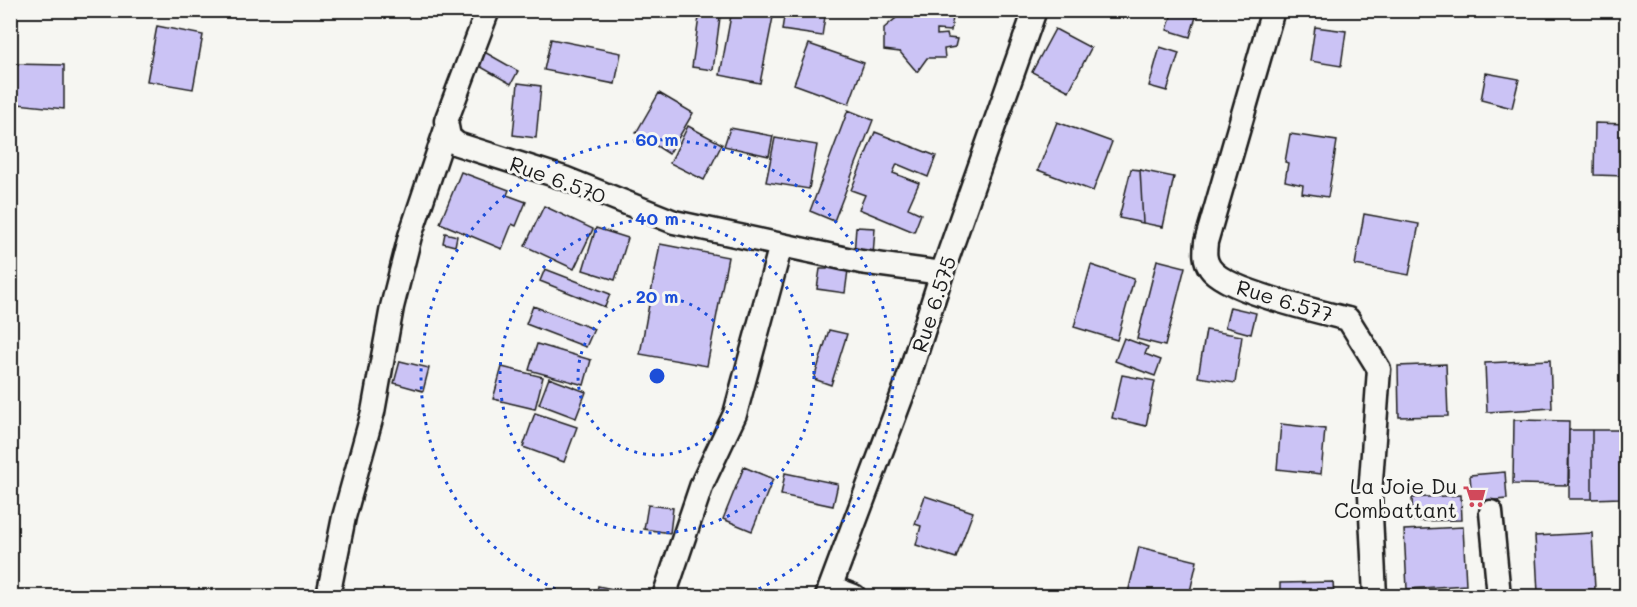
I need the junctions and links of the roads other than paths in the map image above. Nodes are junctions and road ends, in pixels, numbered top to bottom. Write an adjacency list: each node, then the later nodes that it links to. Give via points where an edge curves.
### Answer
1 (488, 10): 4 (street)
2 (1035, 10): 6 (street, Rue 6.575)
3 (1273, 10): 12 (street, Rue 6.577, via 1204,255 1219,278 1347,319 1378,369 1370,495)
4 (446, 129): 5 (street, Rue 6.570, via 457,144 564,178 674,222); 9 (street, via 410,236 392,307 373,412 344,517)
5 (781, 245): 6 (street, Rue 6.570, via 861,262); 10 (street, via 735,414 702,484)
6 (942, 273): 8 (street, Rue 6.575, via 905,388)
7 (1491, 512): 13 (street)
8 (829, 592): 11 (street)
9 (328, 597)
10 (664, 597)
11 (854, 597)
12 (1376, 597)
13 (1499, 597)

